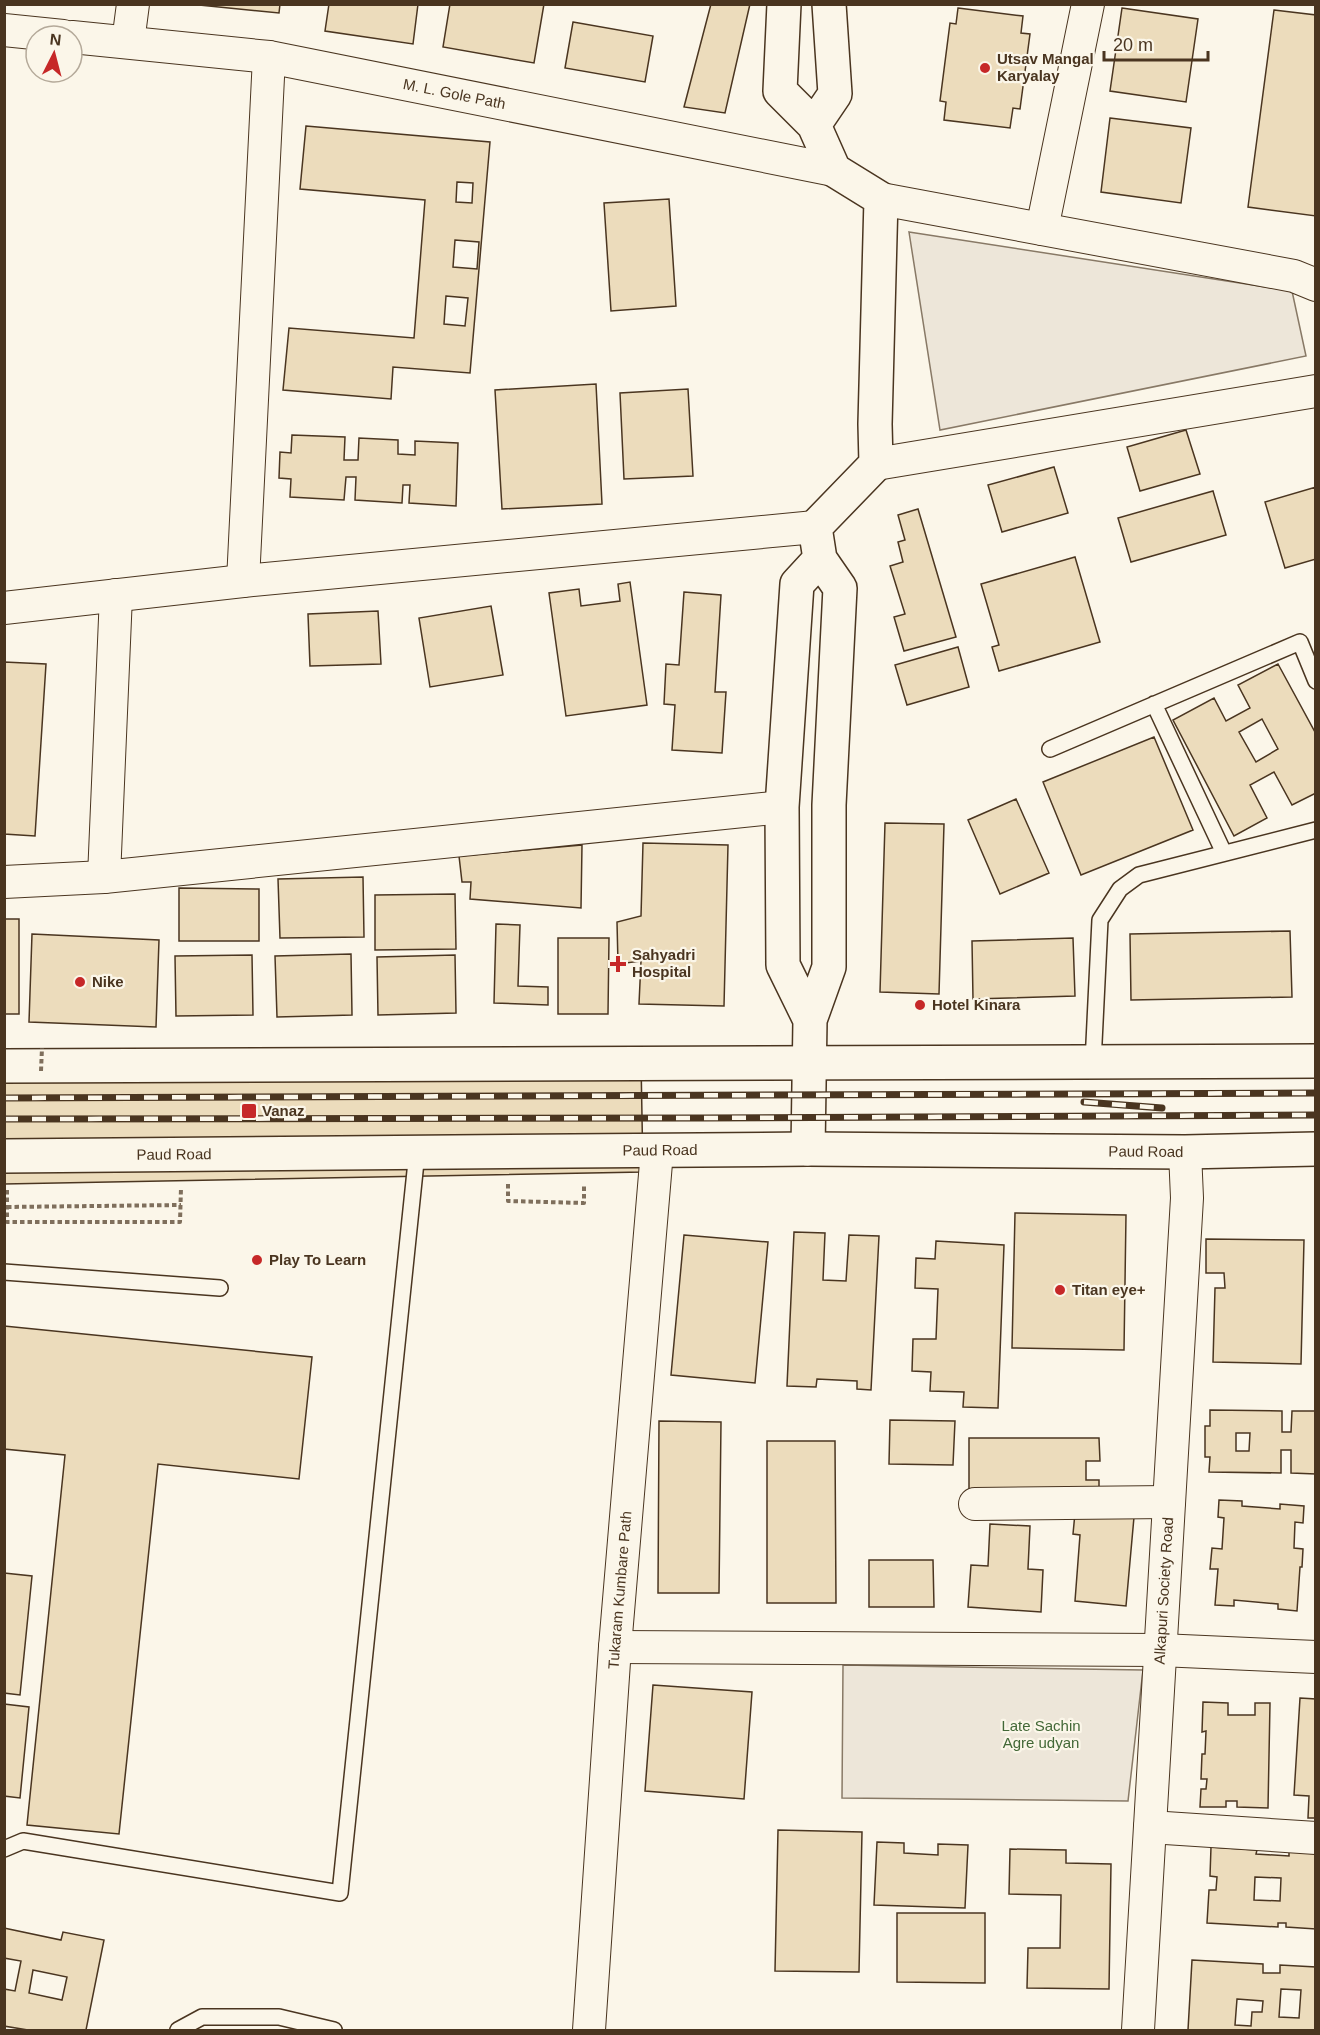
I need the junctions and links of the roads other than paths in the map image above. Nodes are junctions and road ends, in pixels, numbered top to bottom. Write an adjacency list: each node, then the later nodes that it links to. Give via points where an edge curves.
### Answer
1 (133, 4): 8 (street)
2 (784, 4): 10 (main road, via 780,91)
3 (829, 4): 10 (main road, via 835,94)
4 (1088, 4): 13 (street)
5 (4, 30): 6 (street)
6 (24, 32)
7 (84, 38): 8 (street, M. L. Gole Path)
8 (128, 42): 9 (street, M. L. Gole Path)
9 (269, 57): 11 (street, M. L. Gole Path); 19 (street)
10 (814, 125): 11 (main road)
11 (834, 170): 12 (main road)
12 (881, 199): 13 (street); 16 (main road)
13 (1042, 229): 14 (street, via 1294,276)
14 (1316, 285)
15 (1316, 391): 16 (street)
16 (876, 464): 17 (main road)
17 (815, 527): 18 (main road); 19 (street)
18 (820, 559): 25 (main road, via 797,584); 30 (main road, via 840,588 829,805 829,967)
19 (243, 581): 20 (street)
20 (116, 595): 21 (street); 28 (street)
21 (4, 608)
22 (1316, 681): 23 (lane, via 1300,642)
23 (1154, 704): 24 (lane); 27 (lane)
24 (1050, 749)
25 (782, 807): 28 (street); 30 (main road, via 783,965)
26 (1316, 830): 27 (lane)
27 (1224, 853): 33 (lane, via 1139,875 1108,904 1100,920)
28 (105, 877): 29 (street)
29 (4, 882)
30 (810, 1020): 32 (main road)
31 (1316, 1061): 33 (main road)
32 (808, 1063): 33 (main road); 34 (main road); 35 (main road)
33 (1093, 1063)
34 (4, 1066)
35 (808, 1149): 37 (main road, Paud Road); 39 (main road, Paud Road)
36 (1316, 1149): 39 (main road, Paud Road)
37 (657, 1151): 38 (main road, Paud Road); 45 (street, Tukaram Kumbare Path)
38 (417, 1152): 40 (main road, Paud Road); 50 (lane, via 340,1893 23,1841)
39 (1185, 1152): 43 (street, Alkapuri Society Road, via 1187,1198)
40 (5, 1170)
41 (4, 1272): 42 (lane)
42 (220, 1288)
43 (1169, 1502): 44 (street); 46 (street, Alkapuri Society Road)
44 (975, 1504)
45 (615, 1647): 46 (street); 53 (street, Tukaram Kumbare Path)
46 (1160, 1650): 47 (street); 48 (street, Alkapuri Society Road)
47 (1316, 1657)
48 (1150, 1827): 49 (street); 54 (street, Alkapuri Society Road)
49 (1316, 1838)
50 (4, 1848)
51 (178, 2031): 52 (lane, via 202,2017 279,2018)
52 (334, 2031)
53 (589, 2031)
54 (1138, 2031)

